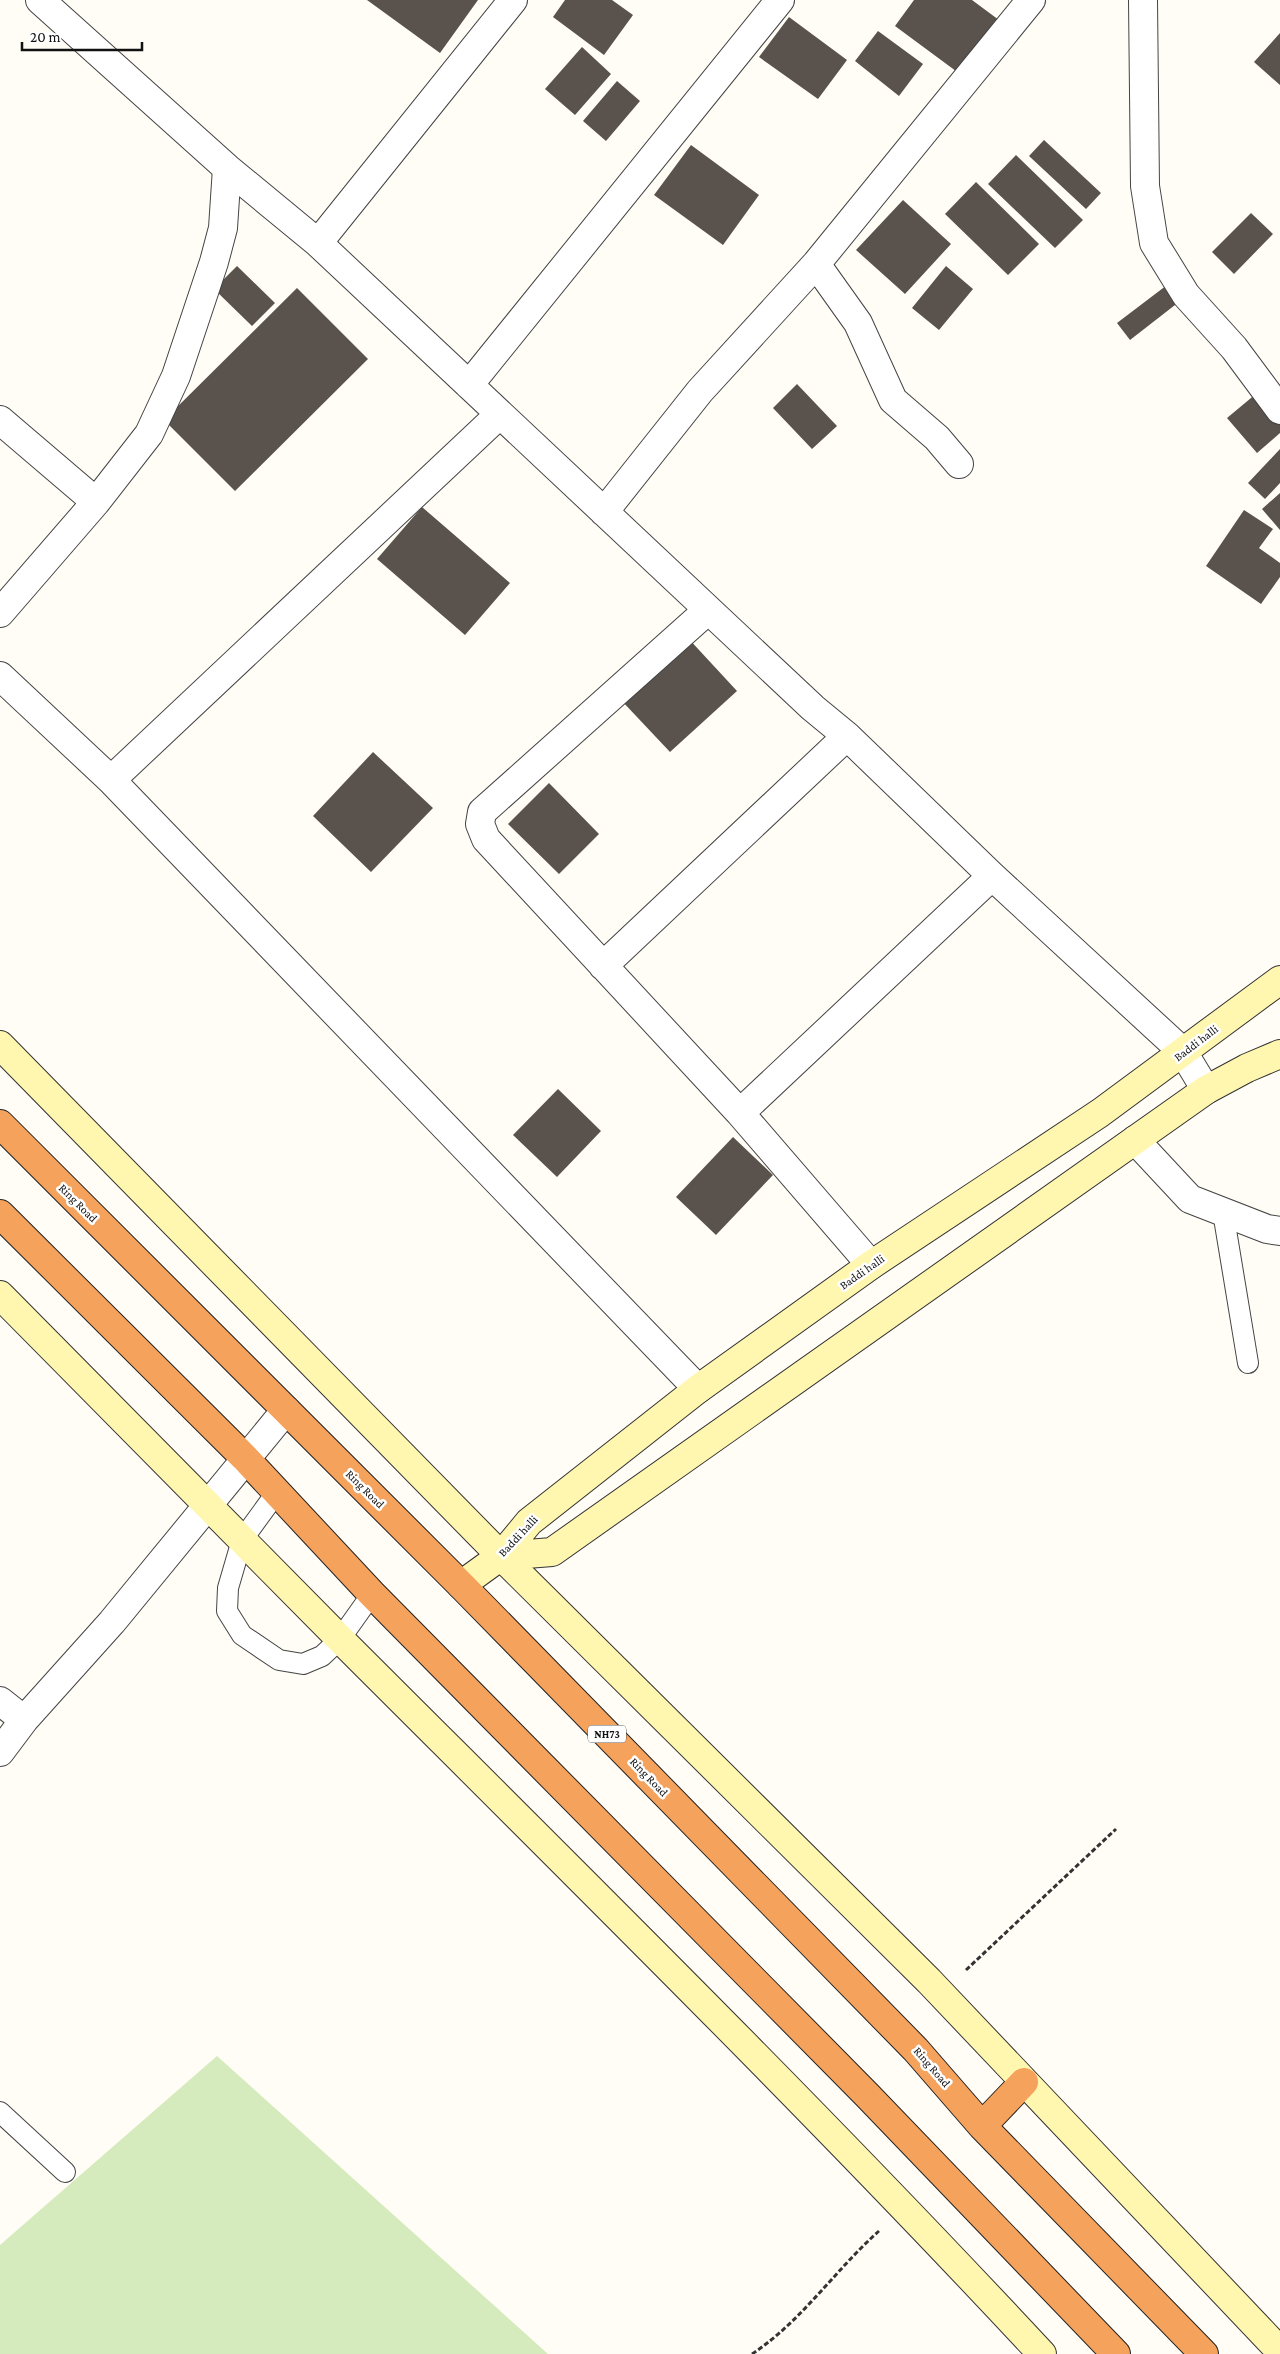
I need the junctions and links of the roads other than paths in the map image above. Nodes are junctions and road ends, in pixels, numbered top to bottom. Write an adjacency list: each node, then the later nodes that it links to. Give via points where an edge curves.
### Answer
1 (40, 0): 6 (street)
2 (513, 0): 7 (street)
3 (780, 0): 9 (street)
4 (1031, 0): 8 (street)
5 (1144, 0): 10 (street, via 1145,186 1154,243 1186,295 1234,348)
6 (228, 168): 7 (street); 14 (street, via 223,228 176,376 149,434)
7 (318, 243): 9 (street)
8 (816, 264): 13 (street, via 858,323 893,400 937,438); 15 (street, via 700,391)
9 (469, 385): 11 (street)
10 (1280, 410)
11 (500, 414): 15 (street); 20 (street)
12 (0, 420): 14 (street)
13 (960, 464)
14 (96, 502): 17 (street)
15 (604, 512): 16 (street)
16 (708, 610): 19 (street); 22 (street, via 482,812 480,824 486,839)
17 (0, 613)
18 (0, 676): 20 (street)
19 (846, 736): 21 (street); 22 (street)
20 (111, 780): 37 (street)
21 (992, 876): 25 (street); 28 (street)
22 (603, 966): 28 (street)
23 (1280, 980): 25 (street, Baddi halli)
24 (0, 1045): 43 (street)
25 (1183, 1052): 27 (street); 34 (street, Baddi halli, via 1100,1113)
26 (1280, 1054): 27 (street)
27 (1206, 1090): 30 (street)
28 (740, 1113): 34 (street)
29 (0, 1124): 38 (highway, Ring Road / NH73)
30 (1135, 1140): 31 (street, via 1190,1199); 43 (street, via 552,1552)
31 (1223, 1212): 33 (street); 36 (lane)
32 (0, 1214): 39 (highway)
33 (1280, 1231)
34 (871, 1265): 37 (street, Baddi halli)
35 (0, 1295): 41 (street)
36 (1248, 1363)
37 (698, 1389): 43 (street, Baddi halli, via 529,1522)
38 (286, 1410): 39 (street); 44 (highway, Ring Road / NH73)
39 (245, 1458): 40 (highway); 41 (street)
40 (277, 1492): 42 (lane); 45 (highway)
41 (207, 1505): 42 (street); 48 (street, via 112,1622)
42 (242, 1540): 46 (street); 46 (lane, via 228,1588 227,1611 242,1635 279,1660 303,1664 322,1656)
43 (501, 1556): 44 (street, Baddi halli); 50 (street, via 941,1994)
44 (461, 1585): 52 (highway, Ring Road / NH73, via 916,2050)
45 (372, 1594): 46 (lane); 56 (highway, via 867,2095)
46 (340, 1639): 55 (street, via 905,2206)
47 (0, 1701): 48 (street)
48 (24, 1720): 49 (street)
49 (0, 1752)
50 (1024, 2082): 52 (highway); 54 (street)
51 (0, 2112): 53 (lane)
52 (982, 2126): 57 (highway, Ring Road / NH73)
53 (65, 2172)
54 (1280, 2351)
55 (1042, 2354)
56 (1116, 2354)
57 (1204, 2354)

